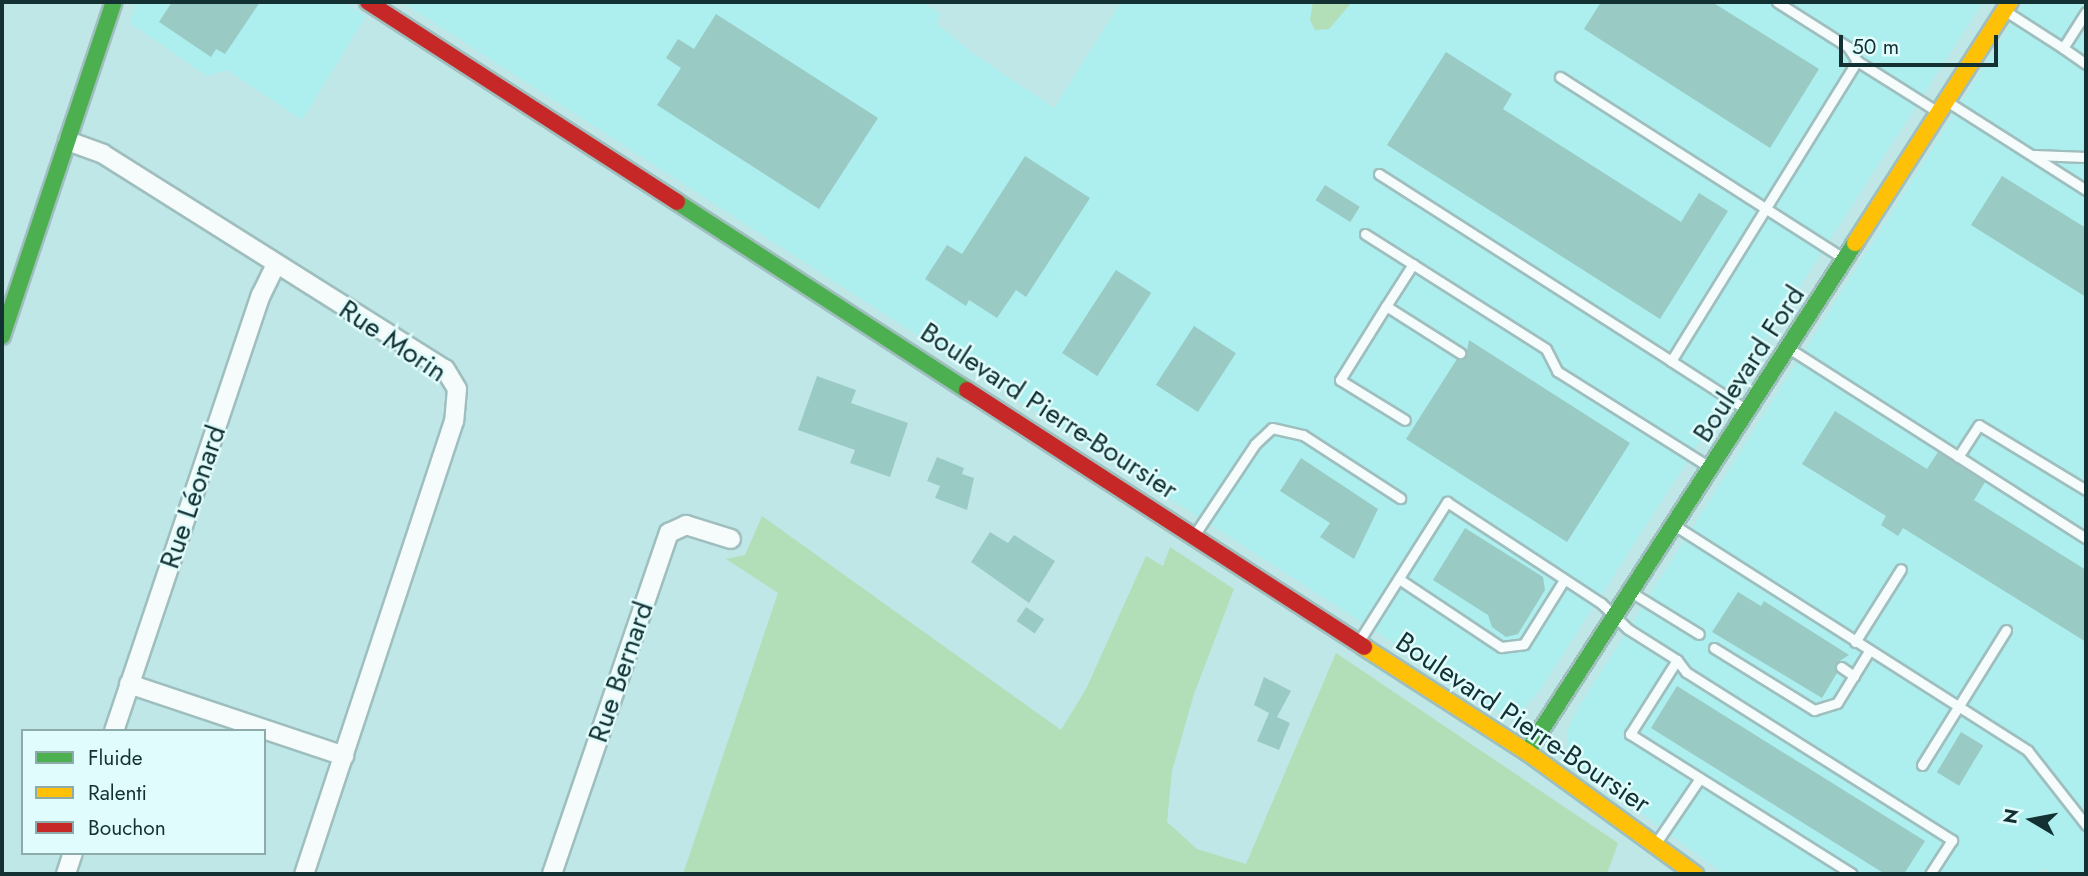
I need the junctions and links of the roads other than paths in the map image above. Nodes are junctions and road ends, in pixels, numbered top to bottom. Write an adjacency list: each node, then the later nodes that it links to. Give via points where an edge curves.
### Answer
1 (114, 2): 11 (street)
2 (368, 2): 33 (street, Boulevard Pierre-Boursier)
3 (1777, 2): 7 (lane, via 1848,47)
4 (2007, 6): 6 (lane); 10 (street, Boulevard Ford)
5 (2086, 12): 6 (lane)
6 (2063, 48): 8 (lane)
7 (1857, 61): 10 (lane); 16 (lane)
8 (2086, 64)
9 (1560, 77): 16 (lane)
10 (1943, 107): 12 (lane); 18 (street, Boulevard Ford)
11 (68, 141): 19 (street, Rue Morin, via 103,154); 22 (street)
12 (2032, 155): 13 (lane); 15 (lane)
13 (2086, 157)
14 (1379, 174): 25 (lane)
15 (2086, 190)
16 (1766, 208): 18 (lane); 25 (lane)
17 (1365, 234): 20 (lane)
18 (1846, 260): 23 (street, Boulevard Ford)
19 (276, 264): 50 (street, Rue Léonard, via 261,295); 56 (street, Rue Morin, via 445,369 459,399)
20 (1413, 264): 21 (lane); 29 (lane, via 1546,349 1557,371)
21 (1386, 306): 24 (lane); 27 (lane, via 1340,380)
22 (2, 336)
23 (1790, 349): 26 (street, Boulevard Ford); 28 (lane)
24 (1460, 353)
25 (1671, 361): 26 (lane)
26 (1750, 412): 29 (street, Boulevard Ford)
27 (1405, 420)
28 (1958, 457): 30 (lane, via 1979,425); 34 (lane)
29 (1713, 469): 32 (street, Boulevard Ford)
30 (2086, 490)
31 (1399, 498): 33 (lane, via 1303,436 1272,428 1255,444)
32 (1675, 526): 39 (street, Boulevard Ford); 43 (lane)
33 (1194, 536): 44 (street, Boulevard Pierre-Boursier)
34 (2086, 538)
35 (731, 539): 64 (street, Rue Bernard, via 679,524 669,533)
36 (1901, 569): 43 (lane)
37 (1399, 579): 38 (lane, via 1502,647 1524,644); 38 (lane, via 1447,502); 44 (lane)
38 (1564, 580): 40 (lane)
39 (1633, 593): 40 (street, Boulevard Ford); 42 (lane)
40 (1616, 617): 47 (lane); 55 (street, Boulevard Ford)
41 (2006, 630): 51 (lane)
42 (1699, 634)
43 (1855, 642): 46 (lane)
44 (1359, 643): 55 (street, Boulevard Pierre-Boursier)
45 (1714, 648): 49 (lane, via 1814,710 1837,703)
46 (1870, 651): 49 (lane); 51 (lane)
47 (1677, 660): 58 (lane, via 1630,734); 67 (lane, via 1686,672 1952,840)
48 (1841, 667): 49 (lane)
49 (1854, 676)
50 (130, 684): 52 (street, Rue Léonard); 53 (street)
51 (1958, 707): 57 (lane); 59 (lane, via 2028,751)
52 (115, 729)
53 (264, 729)
54 (266, 730): 56 (street)
55 (1527, 752): 60 (street, Boulevard Pierre-Boursier)
56 (344, 756): 63 (street, Rue Morin)
57 (1922, 765)
58 (1700, 778): 60 (lane); 66 (lane)
59 (2086, 825)
60 (1655, 844): 65 (street, Boulevard Pierre-Boursier)
61 (72, 855): 62 (street)
62 (66, 874)
63 (304, 874)
64 (552, 874)
65 (1695, 874)
66 (1852, 874)
67 (1930, 874)

